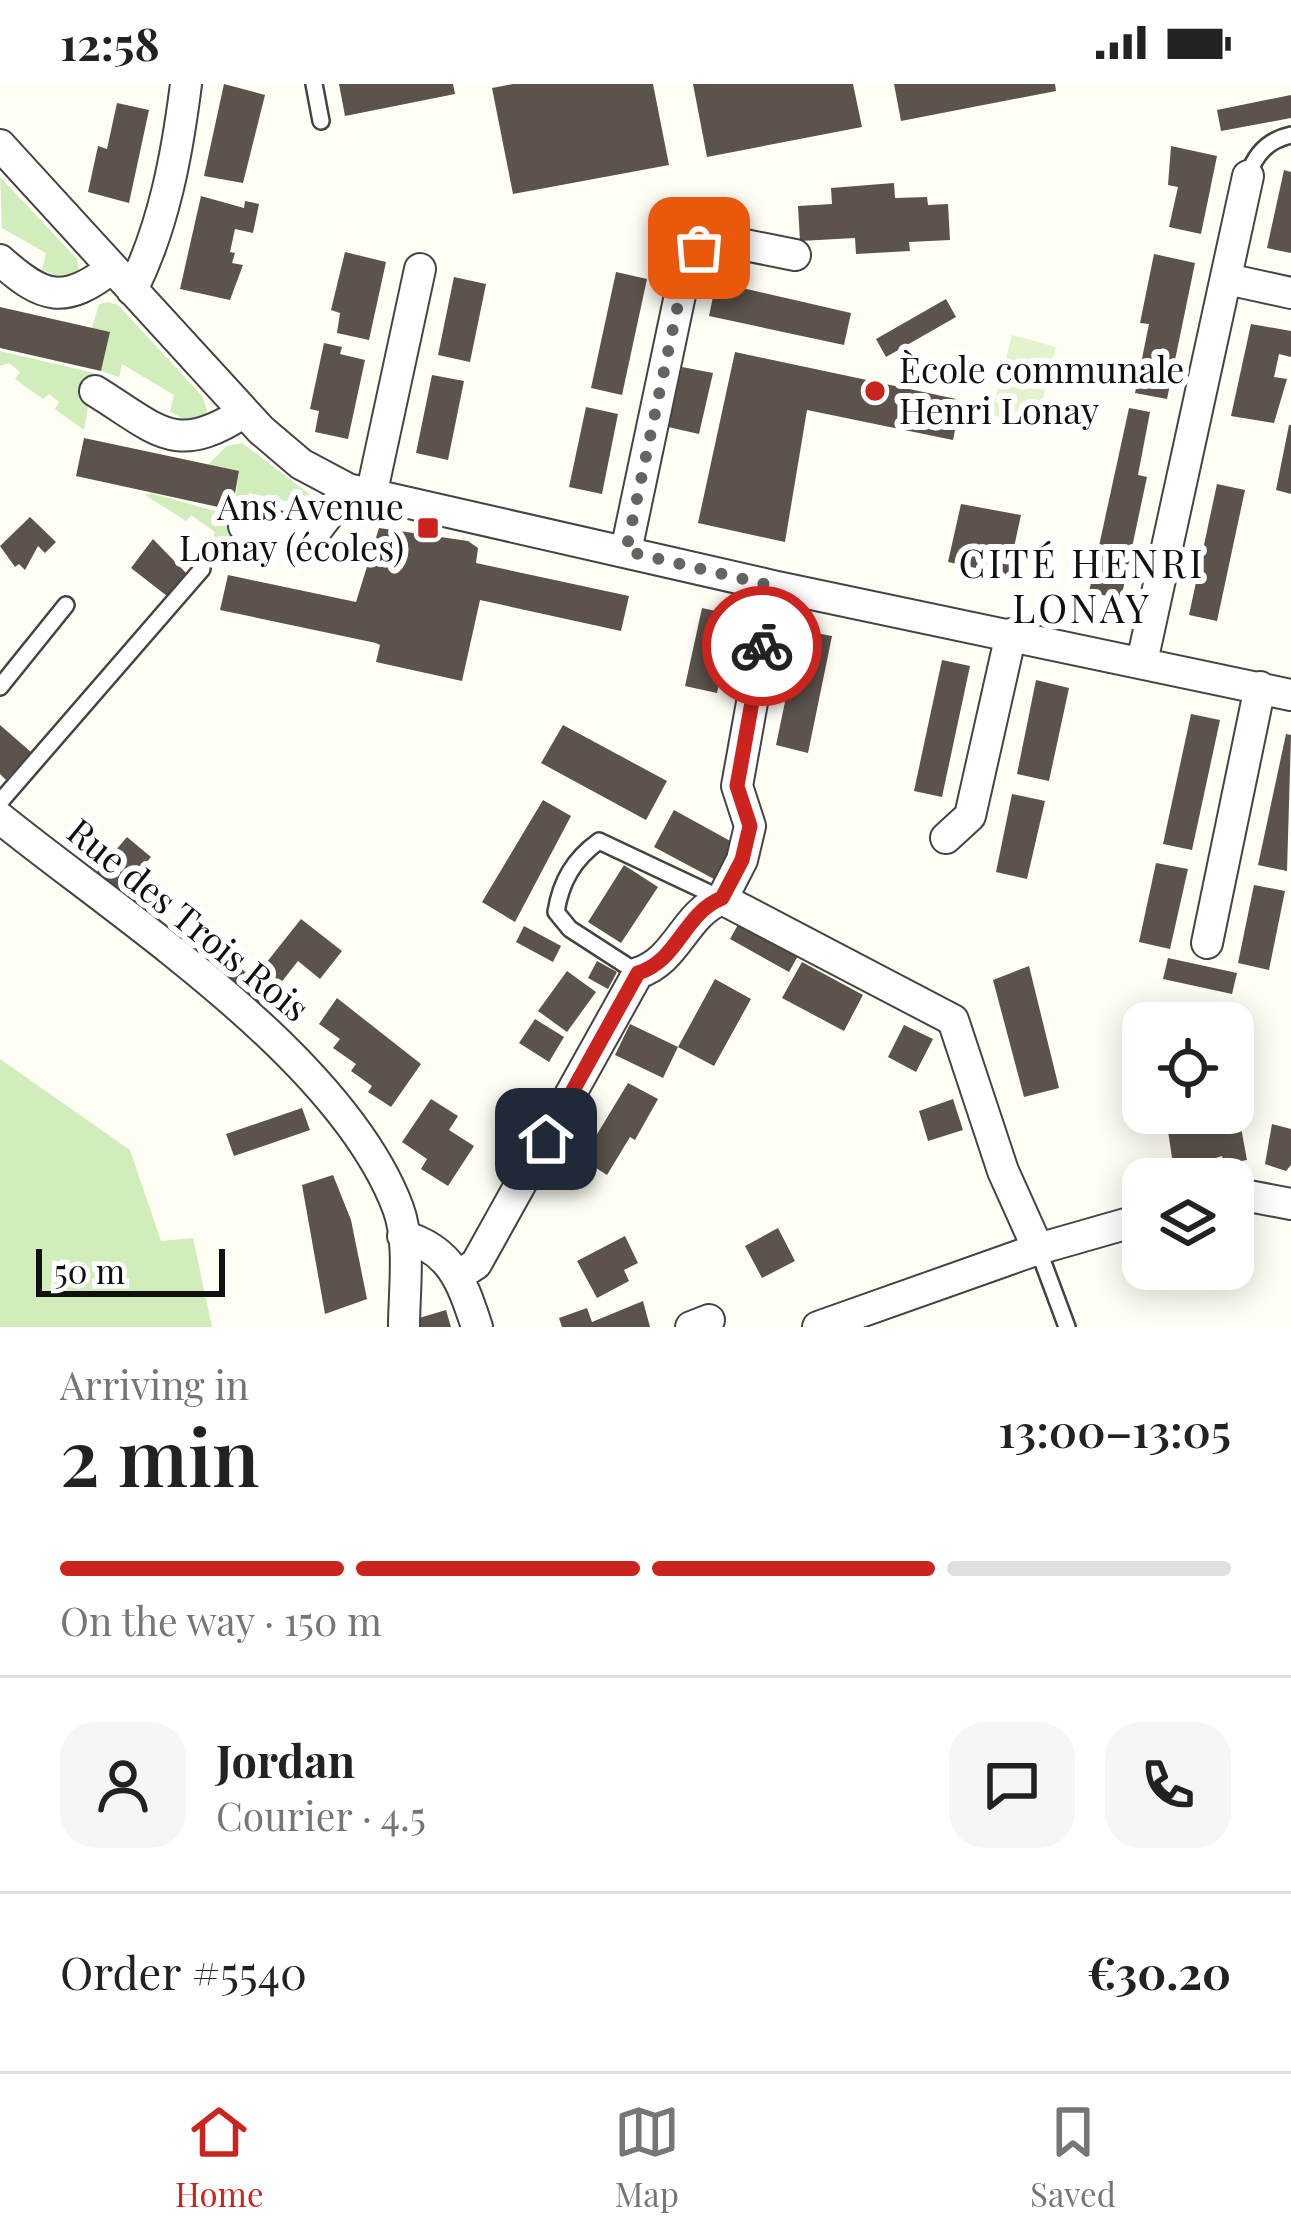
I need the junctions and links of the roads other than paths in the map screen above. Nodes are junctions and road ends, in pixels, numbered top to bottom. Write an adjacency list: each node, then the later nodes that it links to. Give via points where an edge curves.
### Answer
1 (186, 84): 10 (street, via 152,251)
2 (314, 84): 3 (lane)
3 (321, 121)
4 (1291, 135): 6 (lane, via 1267,145)
5 (0, 145): 10 (street)
6 (1248, 176): 11 (street)
7 (795, 255): 17 (street, via 716,239 699,248 680,295)
8 (0, 260): 10 (street, via 23,280 60,294)
9 (420, 269): 15 (street)
10 (122, 279): 14 (street)
11 (1227, 279): 12 (street); 22 (street)
12 (1291, 292)
13 (94, 391): 14 (street, via 181,438 200,437)
14 (244, 412): 15 (street, via 301,464)
15 (360, 492): 16 (street, via 317,529); 17 (street)
16 (244, 526)
17 (626, 551): 19 (street)
18 (202, 569): 26 (lane)
19 (773, 586): 21 (street); 29 (street, via 737,786 750,826)
20 (66, 605): 23 (lane)
21 (1011, 634): 22 (street); 28 (street, via 970,816)
22 (1142, 662): 24 (street)
23 (0, 687)
24 (1260, 687): 25 (street); 30 (street)
25 (1291, 695)
26 (0, 802)
27 (0, 818): 34 (street, Rue des Trois Rois, via 284,1043 368,1154)
28 (946, 838)
29 (722, 898): 31 (street, via 701,907 662,965); 31 (lane, via 611,844 599,841 582,853 560,886 556,912); 36 (street, via 952,1020)
30 (1207, 943)
31 (638, 973): 37 (street, via 476,1264)
32 (1254, 1197): 33 (street)
33 (1291, 1204)
34 (401, 1222): 37 (street); 38 (street)
35 (1122, 1225): 36 (street)
36 (1038, 1250): 40 (street); 41 (lane)
37 (459, 1275): 39 (street)
38 (404, 1327)
39 (476, 1327)
40 (818, 1327)
41 (1067, 1327)

